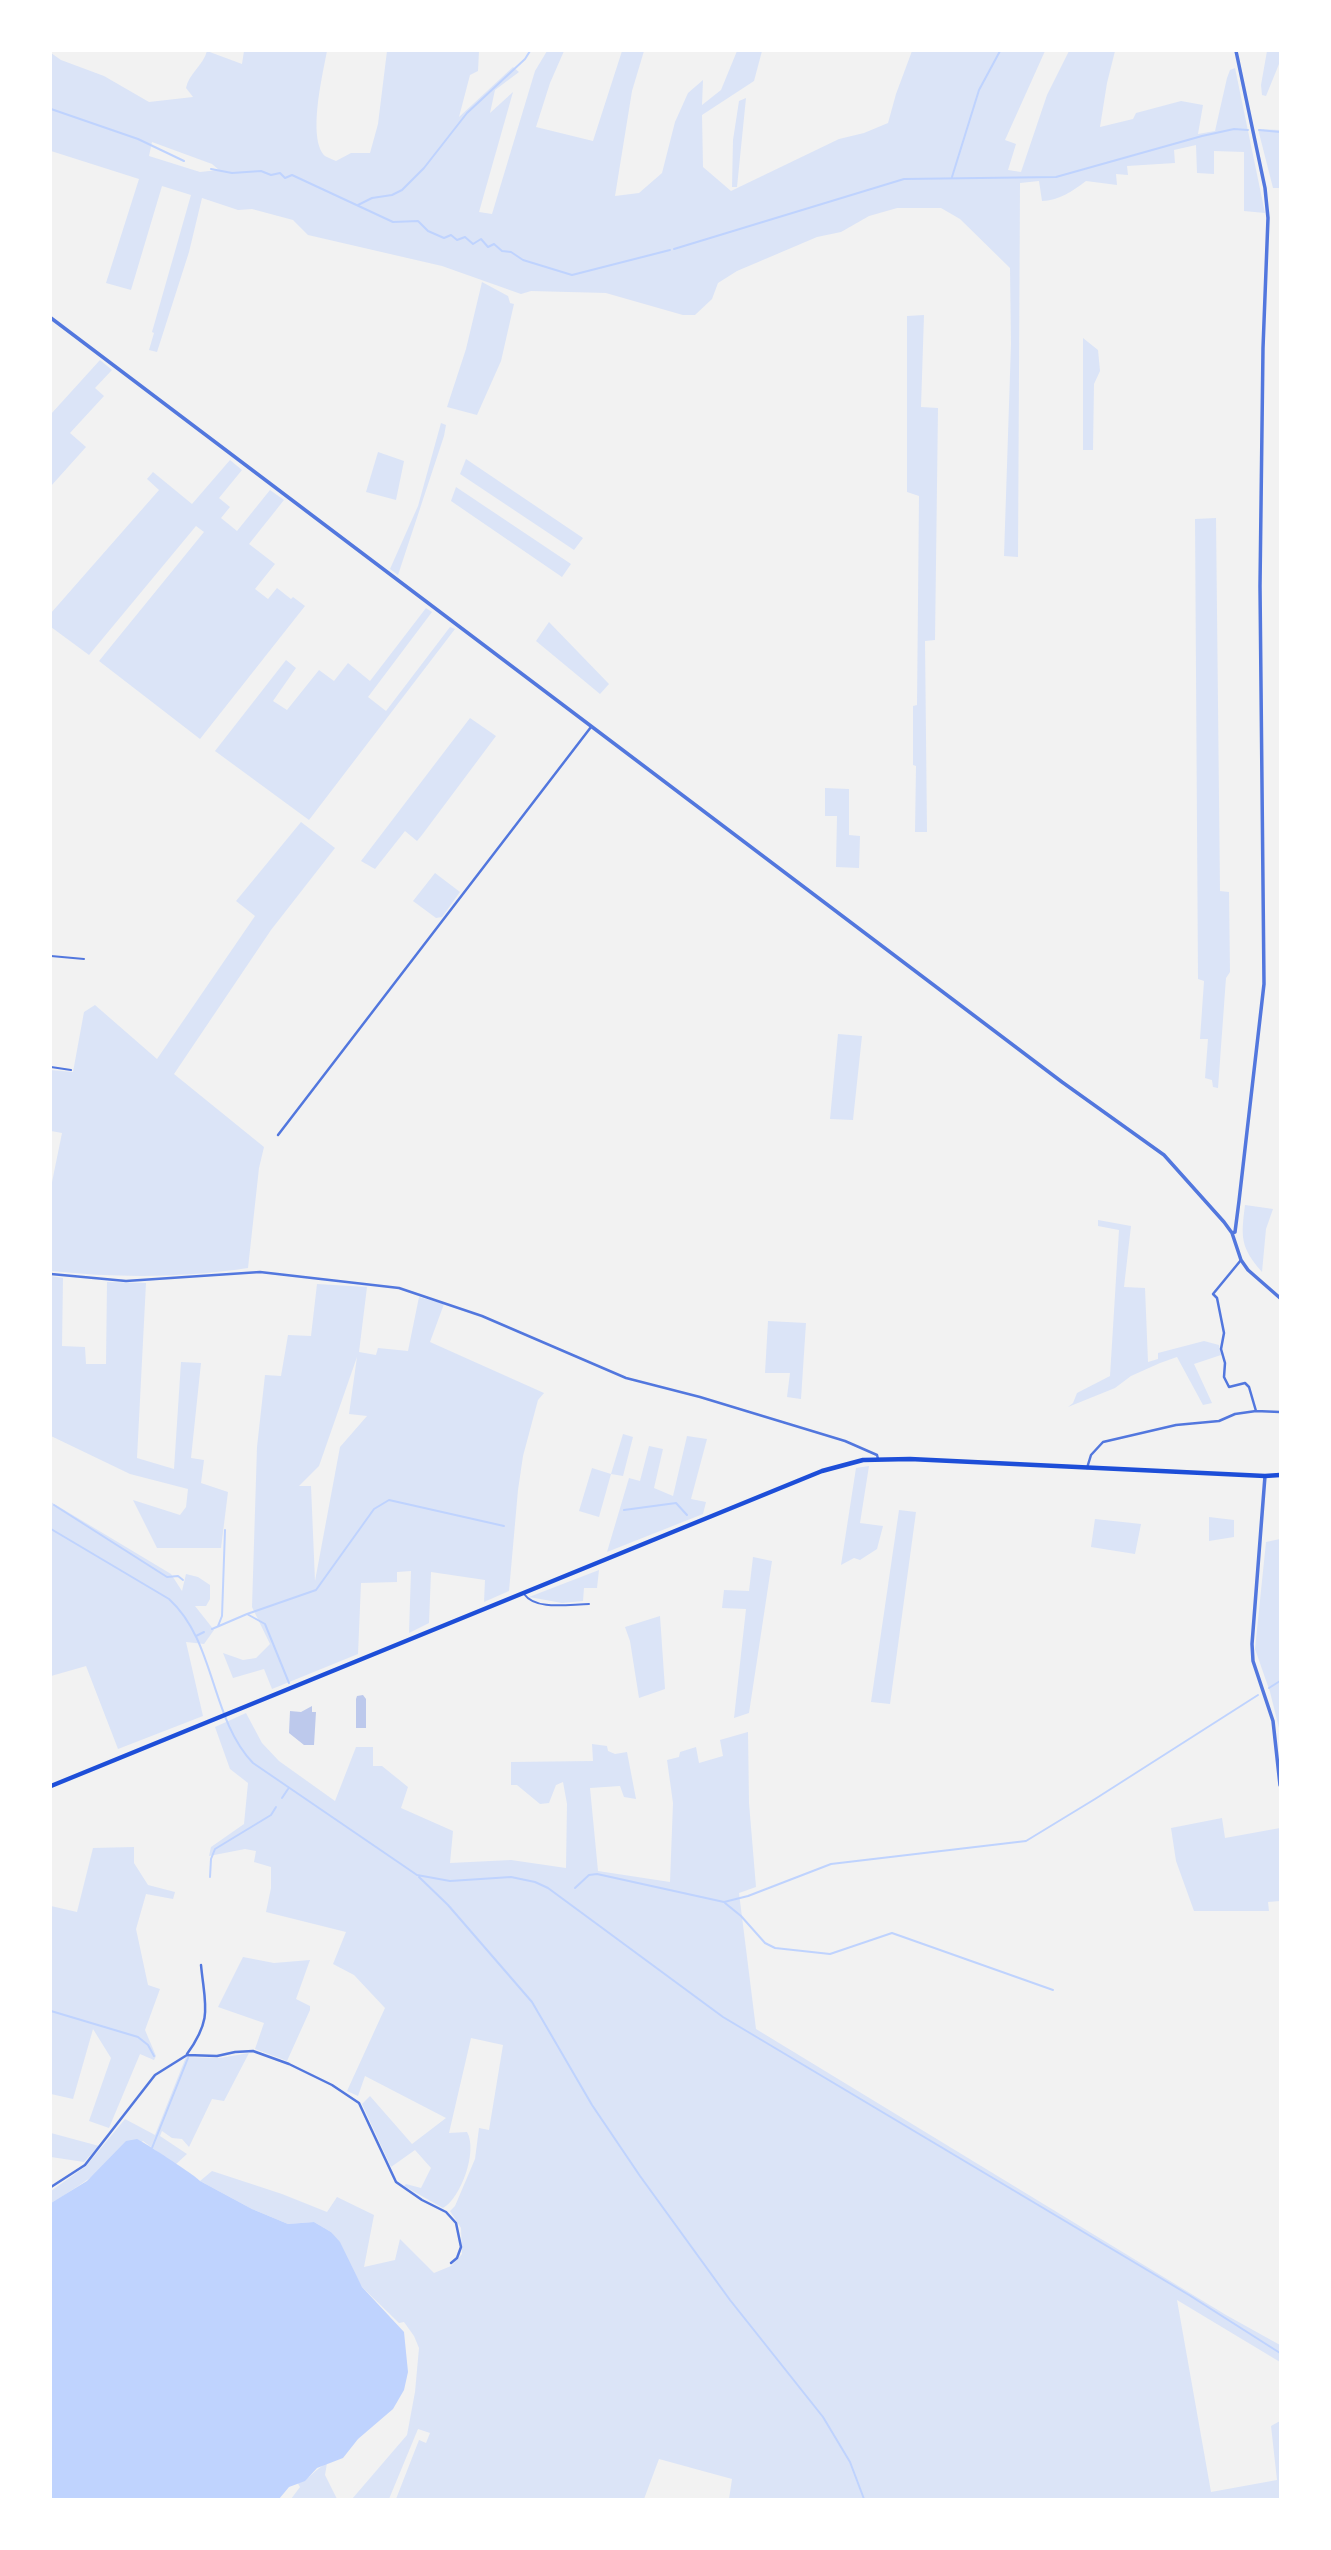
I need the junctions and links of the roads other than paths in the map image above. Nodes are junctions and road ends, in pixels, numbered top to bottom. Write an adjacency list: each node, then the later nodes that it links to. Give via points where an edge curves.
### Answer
1 (1236, 51): 9 (street, via 1268,218 1260,608 1264,984)
2 (51, 318): 3 (street)
3 (591, 727): 8 (street); 9 (street, via 1144,1139 1192,1183)
4 (51, 956): 5 (lane)
5 (84, 959)
6 (51, 1068): 7 (lane)
7 (71, 1070)
8 (278, 1136)
9 (1232, 1233): 10 (street)
10 (1241, 1260): 13 (street); 15 (street, via 1213,1294 1224,1333 1221,1349 1226,1383 1229,1387 1245,1383)
11 (51, 1274): 17 (street, via 126,1281 252,1273 399,1288 482,1316 626,1378 845,1441 869,1450)
12 (1280, 1288): 13 (lane)
13 (1275, 1293): 14 (street)
14 (1280, 1298)
15 (1256, 1411): 16 (street); 18 (street, via 1102,1443)
16 (1280, 1412)
17 (878, 1459): 18 (main road); 21 (main road, via 822,1471)
18 (1087, 1468): 20 (main road)
19 (1280, 1475): 20 (main road)
20 (1265, 1476): 23 (street, via 1252,1644 1253,1661 1273,1721)
21 (524, 1593): 22 (lane, via 538,1603); 24 (main road)
22 (589, 1604)
23 (1280, 1785)
24 (51, 1786)
25 (201, 1965): 26 (street, via 204,2029)
26 (187, 2054): 27 (street, via 155,2075 85,2165); 28 (street, via 253,2051 332,2085 359,2103 396,2182 456,2223 461,2247)
27 (51, 2187)
28 (451, 2263)

